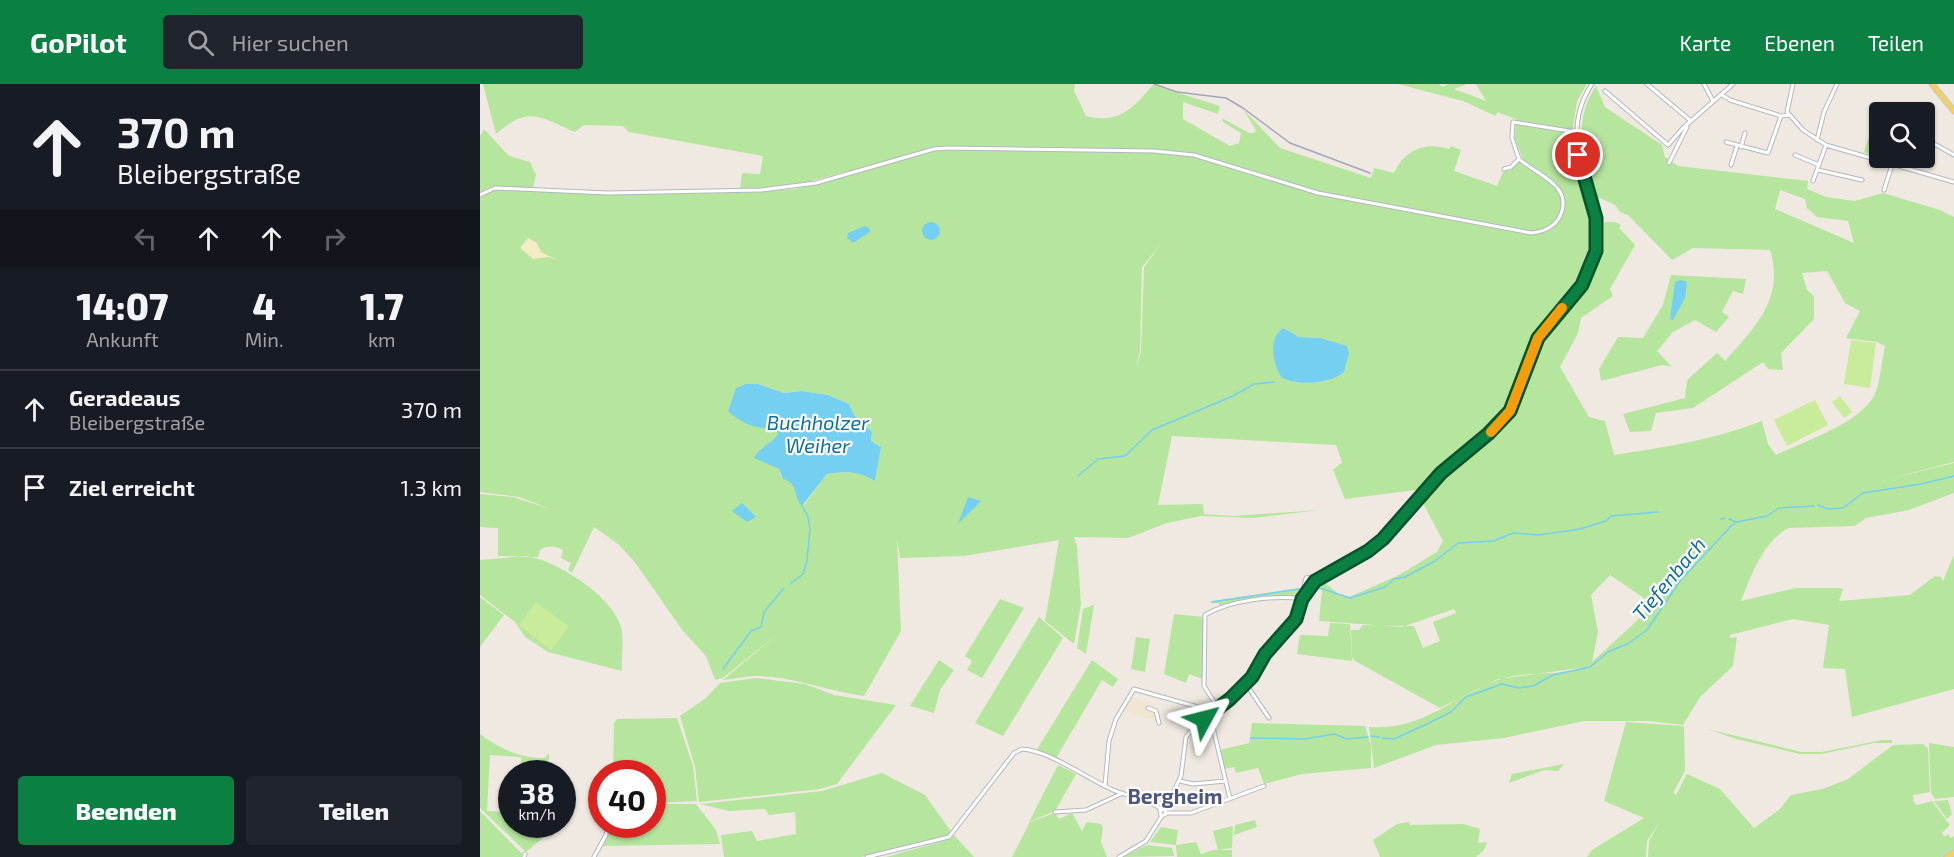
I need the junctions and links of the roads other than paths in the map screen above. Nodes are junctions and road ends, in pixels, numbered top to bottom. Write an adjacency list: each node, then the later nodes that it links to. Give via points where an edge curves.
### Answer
1 (1592, 84): 15 (street, via 1580,105)
2 (1647, 84): 14 (street)
3 (1704, 84): 10 (street)
4 (1733, 84): 9 (street)
5 (1792, 84): 12 (street, via 1787,112)
6 (1837, 84): 17 (street)
7 (1932, 84): 11 (main road)
8 (1605, 91): 14 (street, via 1668,145)
9 (1722, 95): 10 (street); 13 (street)
10 (1713, 102): 14 (street)
11 (1954, 111)
12 (1790, 115): 13 (street); 17 (street)
13 (1781, 116): 21 (street, via 1768,153)
14 (1690, 122): 26 (street)
15 (1576, 132): 25 (street, via 1514,122 1512,138); 38 (street, via 1578,155 1596,218 1596,251 1585,279 1538,338 1516,396 1500,423 1441,473 1383,539)
16 (1746, 132): 21 (street)
17 (1817, 140): 20 (street)
18 (1726, 142): 21 (street)
19 (1935, 144): 23 (street)
20 (1826, 145): 24 (street); 28 (street)
21 (1739, 146): 27 (street)
22 (1795, 155): 28 (street)
23 (1954, 155)
24 (1869, 158)
25 (1519, 159): 31 (street); 36 (street, via 1551,179 1562,194 1558,219 1547,230 1539,232 1318,193 1194,155 1154,151 948,148 796,187 740,192 608,193 495,188)
26 (1669, 163)
27 (1731, 165)
28 (1818, 167): 32 (street); 33 (street)
29 (1891, 168): 35 (street)
30 (1903, 168): 34 (street)
31 (1504, 169)
32 (1862, 180)
33 (1813, 181)
34 (1954, 182)
35 (1884, 190)
36 (480, 195)
37 (1315, 575): 38 (street); 39 (street); 40 (street, via 1306,578)
38 (1322, 575): 39 (street)
39 (1315, 581): 41 (street)
40 (1302, 586): 41 (street); 42 (street)
41 (1308, 589): 42 (street)
42 (1302, 599): 43 (street, via 1296,619 1265,654); 45 (street, via 1245,602 1205,615 1204,686)
43 (1246, 684): 45 (street); 47 (street)
44 (1148, 708): 49 (street, via 1156,711)
45 (1218, 708): 46 (street)
46 (1210, 715): 48 (street); 51 (street)
47 (1269, 718)
48 (1204, 719): 50 (street, via 1186,738); 52 (street, via 1198,707 1134,689 1116,718)
49 (1159, 723)
50 (1180, 781): 51 (street); 56 (street)
51 (1226, 781): 55 (street)
52 (1104, 786): 54 (street); 62 (street, via 1022,748 1014,753 949,837)
53 (1264, 786): 55 (street)
54 (1123, 793): 56 (street); 57 (street, via 1086,810)
55 (1230, 799): 56 (street, via 1186,814)
56 (1165, 810): 58 (street); 58 (street, via 1159,814)
57 (1055, 812)
58 (1162, 816): 63 (street, via 1146,841)
59 (604, 838): 61 (street)
60 (1954, 853): 64 (main road)
61 (594, 857)
62 (867, 857)
63 (1119, 857)
64 (1947, 857)

